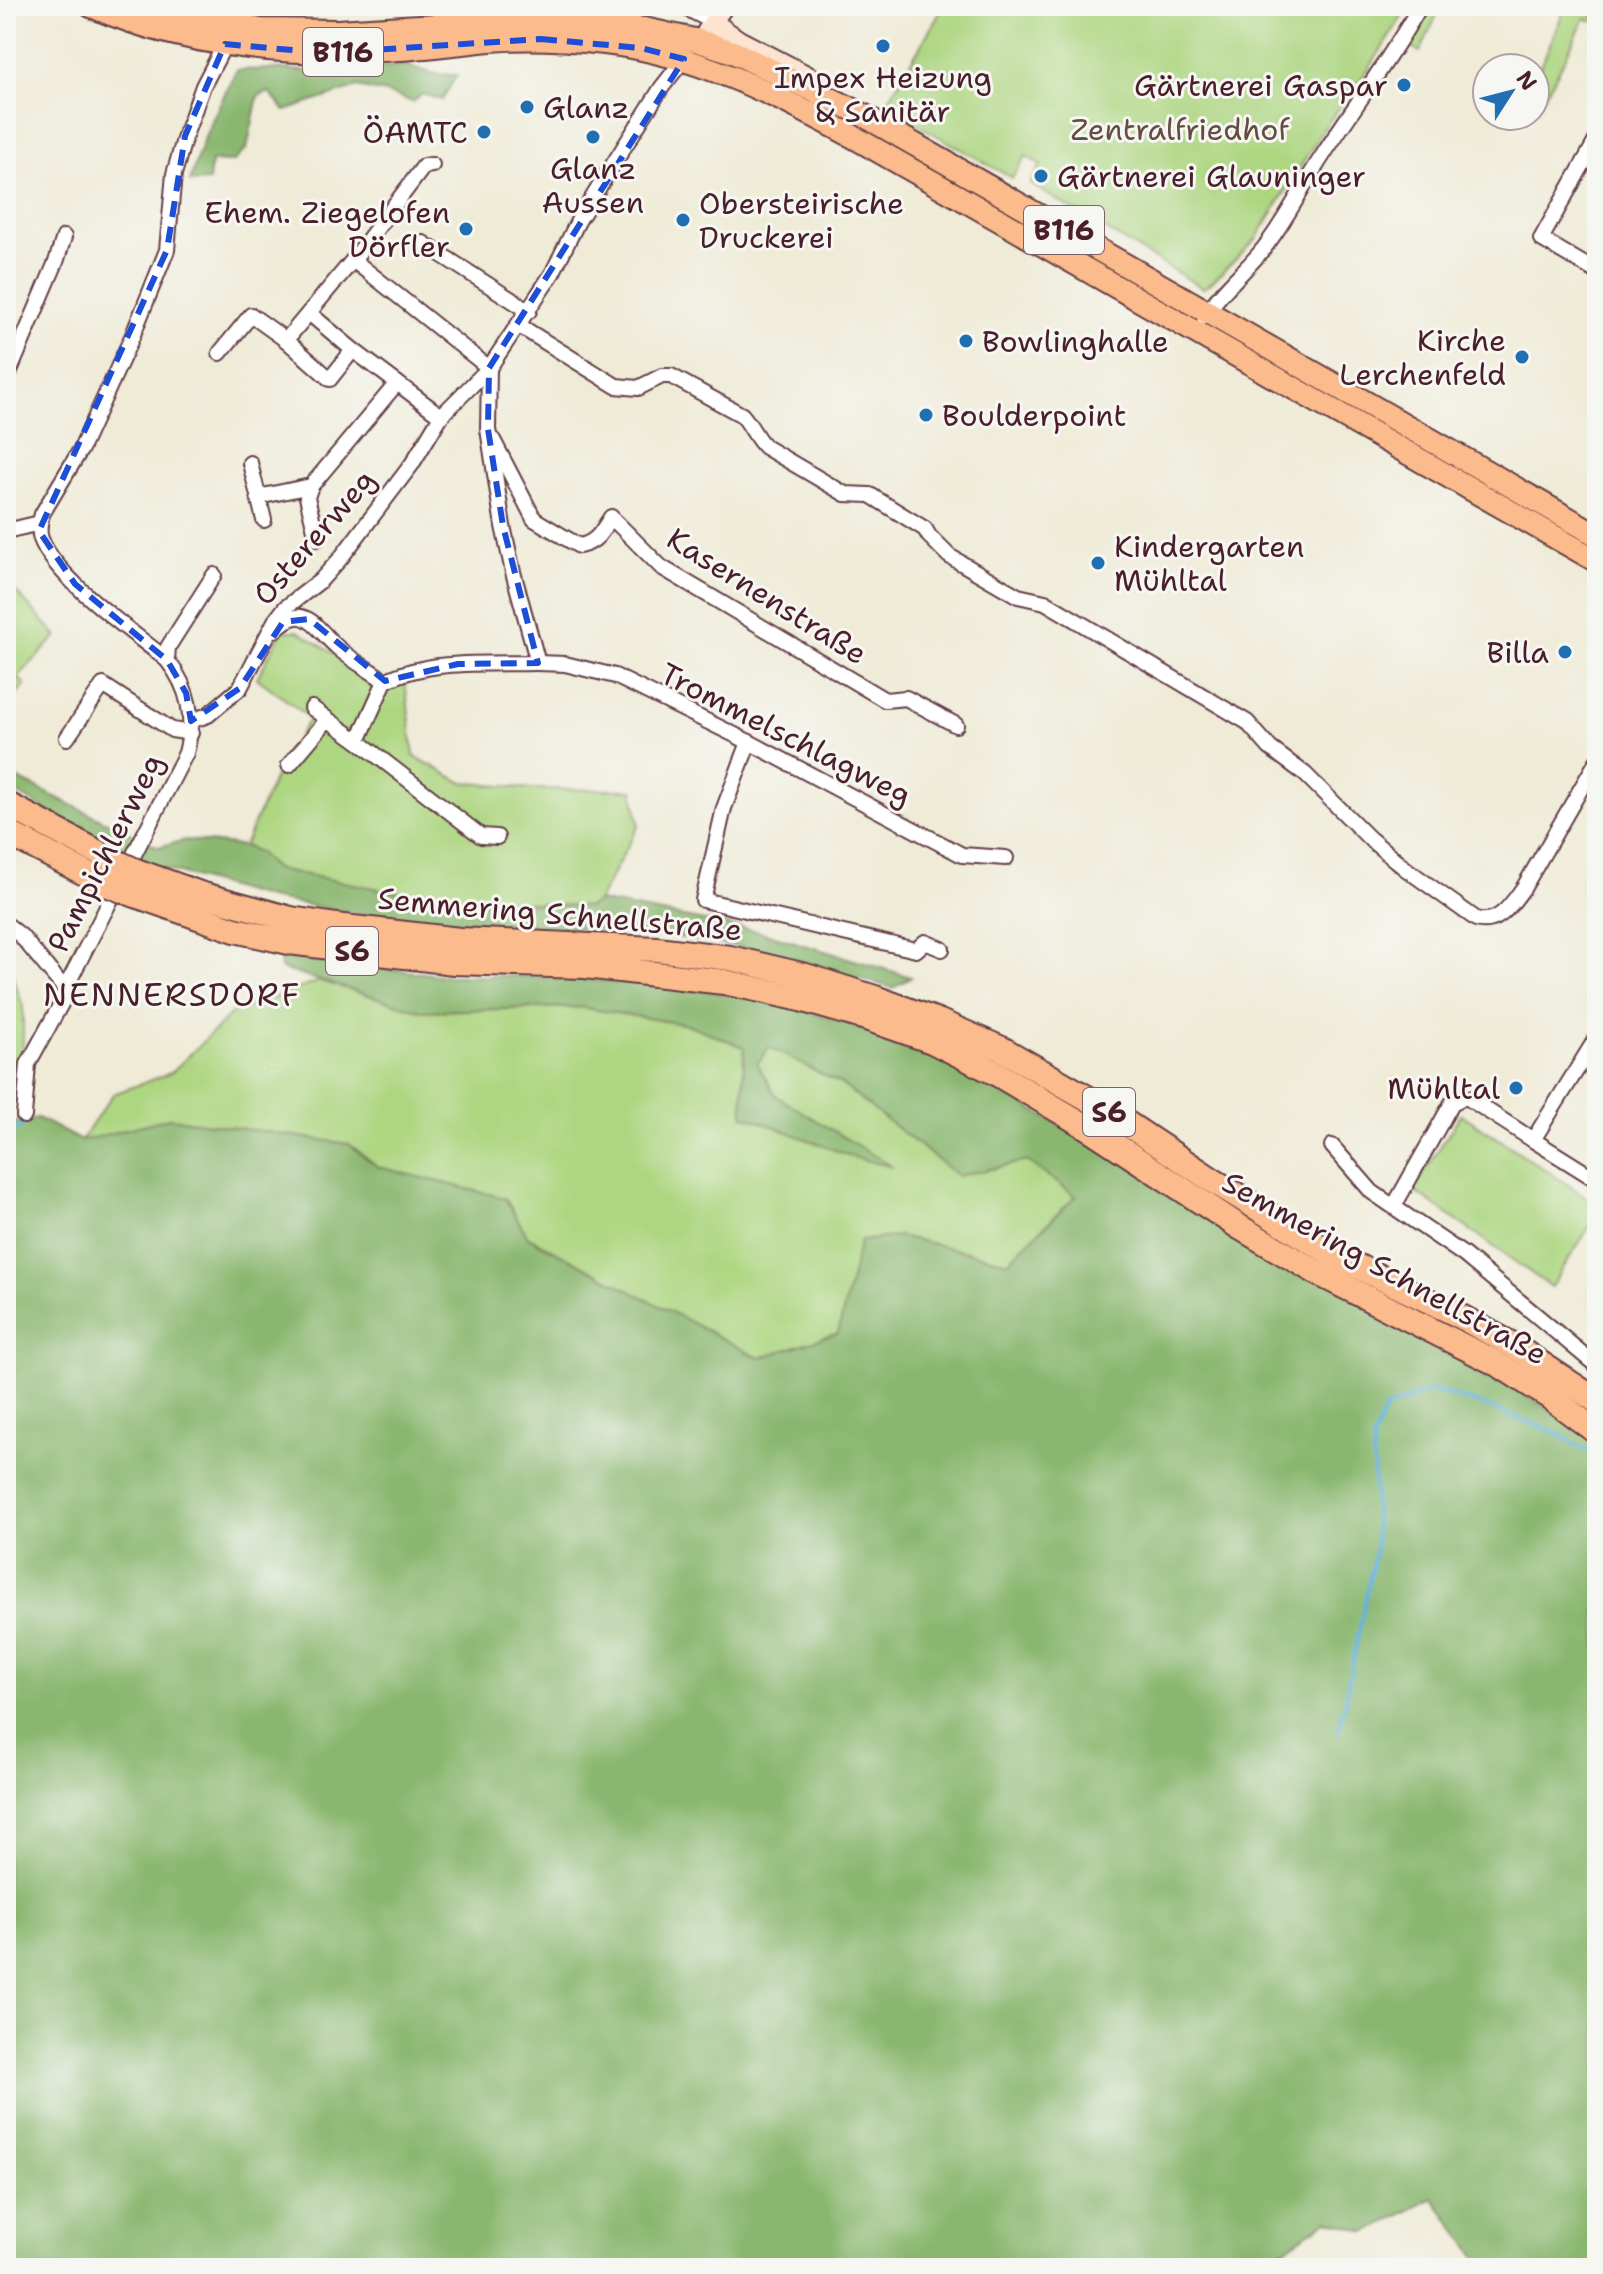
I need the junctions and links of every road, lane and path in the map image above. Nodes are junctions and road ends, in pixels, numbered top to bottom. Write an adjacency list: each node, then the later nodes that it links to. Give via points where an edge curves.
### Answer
1 (91, 6): 8 (main road, B116, via 147,26)
2 (153, 6): 8 (main road, B116)
3 (255, 6): 8 (street)
4 (682, 6): 7 (street)
5 (724, 6): 7 (main road, Ostererweg)
6 (1420, 6): 20 (street, via 1278,228)
7 (713, 22): 9 (main road, Ostererweg); 11 (main road, via 822,83)
8 (230, 35): 9 (main road, B116, via 558,20); 10 (main road, B116, via 272,50 325,53 541,39 641,48); 34 (street, via 203,86 174,174 167,250 81,449)
9 (699, 41): 10 (main road, Ostererweg); 11 (main road, B116)
10 (684, 59): 18 (street, Ostererweg, via 578,221); 20 (main road, B116, via 826,121)
11 (824, 95): 20 (main road, B116, via 908,140)
12 (1597, 139): 17 (street, via 1541,239)
13 (432, 165): 16 (street, via 424,166)
14 (64, 237): 26 (street)
15 (423, 243): 18 (street)
16 (353, 260): 19 (street); 25 (street)
17 (1597, 272)
18 (529, 311): 21 (street, Ostererweg)
19 (309, 313): 22 (street); 23 (street)
20 (1202, 321): 36 (main road, B116, via 1342,383); 38 (main road, B116)
21 (518, 325): 25 (street, Ostererweg); 51 (street, via 616,386 638,388 662,376 678,378 742,415 765,447 845,494 870,495 925,529 949,556 1018,596 1045,602 1247,722 1370,839 1481,921 1498,917 1524,887)
22 (286, 340): 23 (street, via 330,379); 24 (street, via 251,315)
23 (353, 350): 27 (street)
24 (220, 353)
25 (489, 368): 28 (street, Ostererweg); 29 (street)
26 (6, 380)
27 (397, 383): 28 (street); 31 (street, Ostererweg)
28 (441, 416): 40 (street, Ostererweg, via 368,523 320,581 285,608)
29 (488, 429): 42 (street, via 503,526); 46 (street, Kasernenstraße, via 534,519 579,546 598,538 611,517 661,567 885,700 906,698)
30 (250, 463): 32 (street, Ostererweg)
31 (311, 486): 32 (street, Ostererweg); 37 (street, Ostererweg, via 307,497)
32 (258, 497): 33 (street, Ostererweg)
33 (264, 520)
34 (40, 523): 35 (street); 41 (street, via 40,538 75,584)
35 (6, 531)
36 (1597, 535)
37 (317, 539)
38 (1597, 561)
39 (214, 575): 41 (street, via 168,647)
40 (269, 636): 43 (street, via 283,622 309,619); 47 (street, Ostererweg, via 240,688)
41 (167, 660): 47 (street, via 186,693)
42 (538, 663): 43 (street, Trommelschlagweg, via 458,664); 50 (street, Trommelschlagweg, via 615,676)
43 (385, 681): 49 (street)
44 (312, 708): 45 (street)
45 (327, 720): 49 (street); 52 (street)
46 (956, 725)
47 (191, 731): 48 (street, via 172,730 103,685); 60 (street, Pampichlerweg, via 186,753)
48 (67, 738)
49 (358, 741): 55 (street, via 481,836)
50 (749, 742): 56 (street, Trommelschlagweg, via 962,855); 59 (street, via 724,808 703,900 916,950 925,942)
51 (1597, 761)
52 (289, 765)
53 (6, 804): 57 (highway, Semmering Schnellstraße / S6)
54 (6, 832): 57 (highway, Semmering Schnellstraße / S6)
55 (497, 837)
56 (1006, 858)
57 (120, 877): 68 (highway, Semmering Schnellstraße / S6, via 344,927 730,958 875,998 1002,1049 1332,1254 1511,1344); 69 (highway, Semmering Schnellstraße / S6, via 235,930 289,942 454,962 585,966 724,982 797,998 932,1041 1092,1130 1316,1272 1498,1364)
58 (6, 924): 60 (street, Pampichlerweg)
59 (942, 949)
60 (65, 989): 62 (street, Pampichlerweg, via 28,1064)
61 (1597, 1037): 63 (street)
62 (24, 1116)
63 (1533, 1140): 65 (street); 66 (street, via 1468,1098 1457,1099)
64 (1332, 1146): 66 (street, via 1372,1192)
65 (1597, 1180)
66 (1394, 1206): 67 (street, via 1464,1255)
67 (1597, 1366)
68 (1597, 1401)
69 (1597, 1432)

